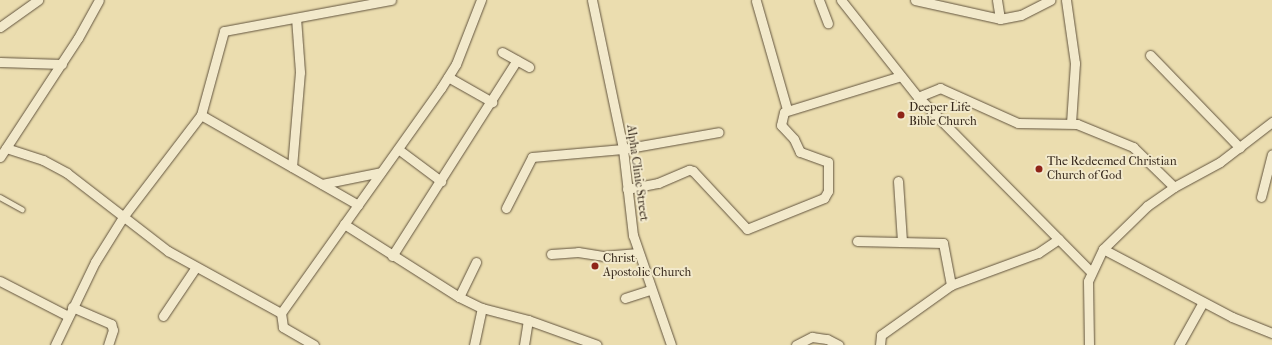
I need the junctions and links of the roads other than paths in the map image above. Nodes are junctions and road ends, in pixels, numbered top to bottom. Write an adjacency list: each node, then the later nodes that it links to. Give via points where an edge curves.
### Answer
1 (38, 0): 16 (street)
2 (99, 0): 21 (street)
3 (390, 0): 13 (street)
4 (481, 0): 24 (street, via 456,64)
5 (592, 0): 35 (street, Alpha Clinic Street)
6 (819, 0): 15 (street)
7 (841, 0): 23 (street)
8 (915, 0): 14 (street)
9 (997, 0): 14 (street)
10 (1050, 0): 14 (street, via 1021,15)
11 (1066, 0): 30 (street, via 1076,63)
12 (756, 1): 27 (street)
13 (296, 18): 28 (street, via 224,31); 38 (street, via 300,72)
14 (1000, 19)
15 (828, 23)
16 (0, 27)
17 (502, 52): 19 (street)
18 (1150, 55): 33 (street)
19 (517, 60): 22 (street); 26 (street)
20 (0, 62): 21 (street)
21 (62, 64): 32 (street)
22 (529, 67)
23 (901, 76): 25 (street); 27 (street)
24 (448, 77): 26 (street); 34 (street)
25 (918, 97): 30 (street, via 927,91 940,88 1018,123); 52 (street)
26 (492, 102): 40 (street)
27 (787, 109): 44 (street, via 782,116 781,125 794,139 800,152 828,162 828,191 824,198 747,228 693,171 689,170 658,183)
28 (201, 114): 38 (street); 50 (street)
29 (1272, 122): 33 (street)
30 (1071, 123): 43 (street, via 1133,147)
31 (719, 132): 35 (street)
32 (6, 148): 37 (street); 50 (street, via 43,160 67,173)
33 (1240, 148): 43 (street)
34 (398, 149): 39 (street); 40 (street)
35 (623, 149): 44 (street, Alpha Clinic Street); 48 (street, via 532,157)
36 (1272, 154): 46 (street)
37 (0, 158)
38 (292, 167): 42 (street)
39 (381, 172): 42 (street); 47 (street)
40 (441, 181): 58 (street)
41 (898, 181): 54 (street)
42 (322, 184): 47 (street)
43 (1174, 187): 55 (street, via 1130,220)
44 (627, 189): 56 (street, Alpha Clinic Street)
45 (0, 197): 49 (lane)
46 (1261, 197)
47 (358, 205): 51 (street)
48 (506, 208)
49 (22, 209)
50 (123, 217): 60 (street, via 168,251); 68 (street, via 95,262)
51 (344, 224): 58 (street); 70 (street)
52 (1059, 240): 61 (street); 63 (street, via 1038,253)
53 (857, 241): 54 (street)
54 (902, 242): 63 (street, via 942,243)
55 (1103, 249): 61 (street); 67 (street)
56 (638, 253): 57 (street, via 603,256 578,252); 64 (street, Alpha Clinic Street)
57 (551, 254)
58 (392, 256): 65 (street)
59 (476, 262): 65 (street)
60 (196, 267): 70 (street); 72 (street)
61 (1091, 272): 85 (street, via 1087,297)
62 (0, 281): 71 (street)
63 (951, 285): 84 (street, via 881,335)
64 (650, 290): 66 (street); 81 (street, Alpha Clinic Street)
65 (459, 297): 69 (street)
66 (625, 298)
67 (1203, 302): 74 (street); 86 (street)
68 (72, 307): 71 (street); 76 (street, via 111,324 113,330)
69 (482, 308): 73 (street); 78 (street)
70 (281, 313): 77 (street, via 282,327)
71 (68, 316): 75 (street)
72 (163, 316)
73 (528, 320): 79 (street); 80 (street)
74 (1272, 333)
75 (55, 345)
76 (108, 345)
77 (314, 345)
78 (474, 345)
79 (524, 345)
80 (597, 345)
81 (671, 345)
82 (796, 345): 83 (street, via 812,337 827,339)
83 (839, 345)
84 (880, 345)
85 (1089, 345)
86 (1179, 345)

